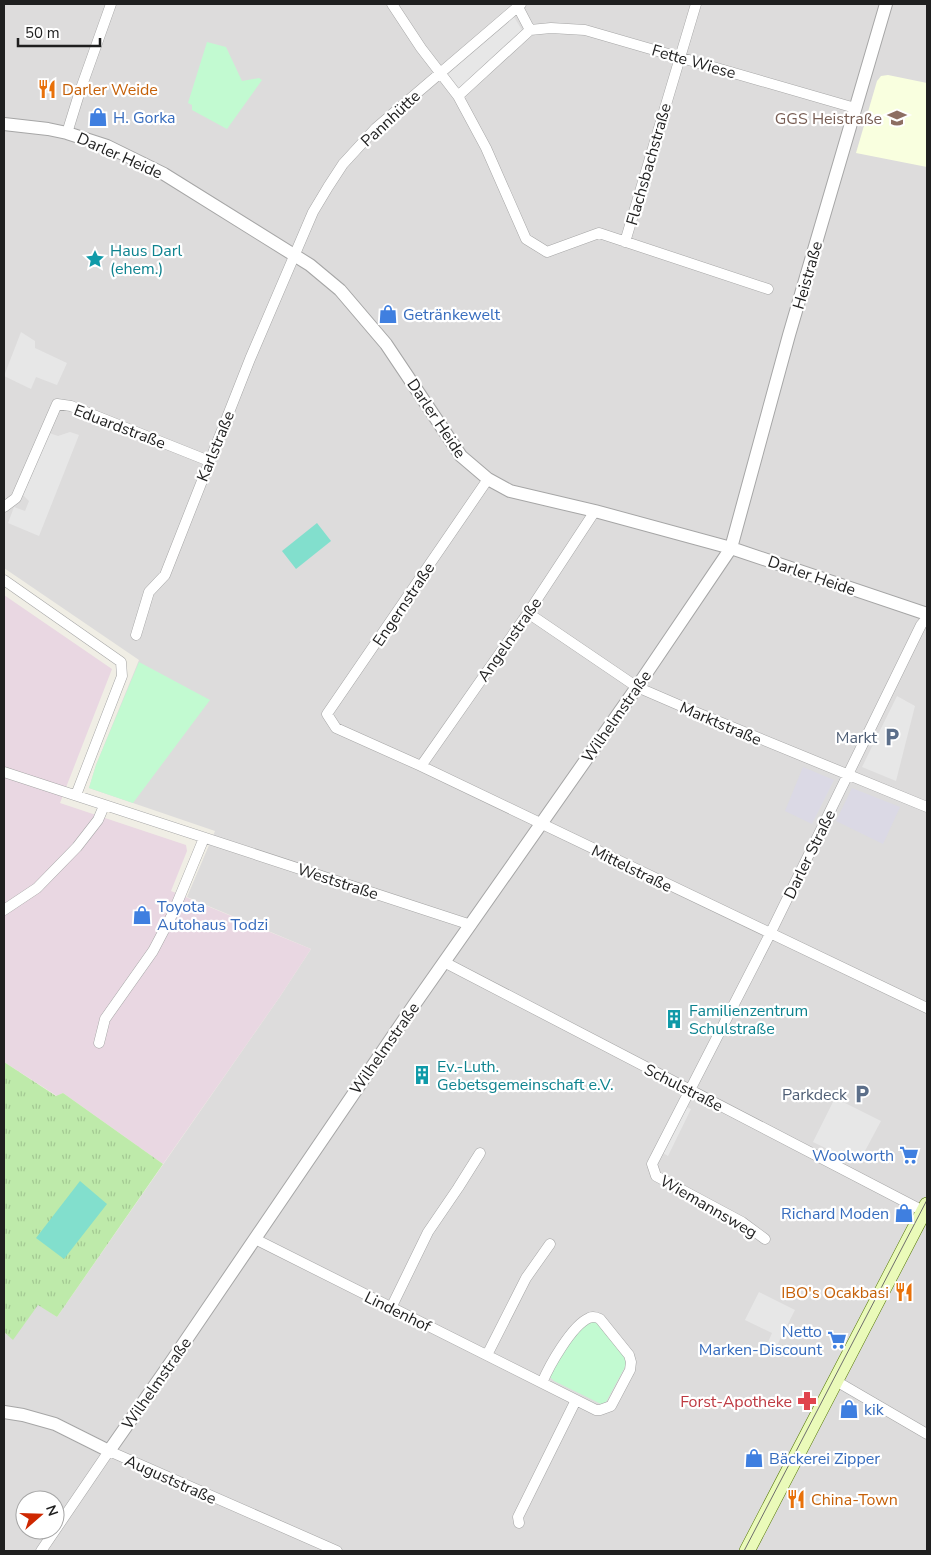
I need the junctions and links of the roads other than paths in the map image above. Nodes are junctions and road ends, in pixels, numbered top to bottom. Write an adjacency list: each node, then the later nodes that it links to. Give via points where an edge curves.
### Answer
1 (111, 4): 12 (street)
2 (392, 4): 8 (street, Flachsbachstraße)
3 (696, 4): 7 (street, Flachsbachstraße)
4 (886, 4): 10 (street, Heistraße)
5 (519, 6): 6 (street, Pannhütte); 8 (street, Pannhütte)
6 (530, 30): 7 (street, Fette Wiese, via 585,30); 9 (street)
7 (680, 57): 10 (street, Fette Wiese); 13 (street, Flachsbachstraße)
8 (440, 73): 9 (street, Flachsbachstraße); 14 (street, Pannhütte, via 376,128 343,164 313,212)
9 (458, 96): 13 (street, Flachsbachstraße, via 486,148 526,239 547,252 598,234)
10 (855, 108): 20 (street, Heistraße)
11 (4, 124): 12 (street, Darler Heide)
12 (67, 133): 14 (street, Darler Heide, via 107,146 151,167)
13 (625, 242): 15 (street)
14 (294, 255): 16 (street, Karlstraße); 17 (street, Darler Heide, via 340,290 364,317 401,364 456,449)
15 (768, 289)
16 (209, 461): 18 (street, Eduardstraße, via 71,406 57,404 16,498); 25 (street, Karlstraße, via 165,575 148,592)
17 (488, 480): 19 (street, Darler Heide, via 510,491); 27 (street, Engernstraße, via 327,714)
18 (4, 507)
19 (595, 511): 20 (street, Darler Heide); 22 (street, Angelnstraße)
20 (731, 548): 23 (street, Darler Heide); 26 (street, Wilhelmstraße)
21 (4, 580): 31 (street, via 121,662 122,676)
22 (528, 613): 26 (street, Marktstraße); 28 (street, Angelnstraße)
23 (927, 614)
24 (927, 618): 30 (street, Darler Straße)
25 (136, 635)
26 (637, 687): 30 (street, Marktstraße); 34 (street, Wilhelmstraße)
27 (336, 728): 28 (street, Mittelstraße)
28 (421, 766): 34 (street, Mittelstraße)
29 (4, 772): 31 (street, Weststraße)
30 (847, 775): 33 (street, Marktstraße); 38 (street, Darler Straße)
31 (76, 795): 32 (street, Weststraße)
32 (104, 806): 35 (street, Weststraße); 36 (street, via 98,820 77,847 37,888)
33 (927, 807)
34 (542, 825): 37 (street, Wilhelmstraße); 38 (street, Mittelstraße)
35 (204, 838): 37 (street, Weststraße); 41 (street, via 174,913 153,951 105,1019)
36 (4, 910)
37 (471, 925): 39 (street, Wilhelmstraße)
38 (770, 934): 40 (street, Mittelstraße); 42 (street, Darler Straße)
39 (444, 962): 42 (street, Schulstraße); 45 (street, Wilhelmstraße)
40 (927, 1008)
41 (100, 1043)
42 (689, 1090): 44 (street, Schulstraße); 46 (street, Wiemannsweg, via 652,1164 656,1176 742,1222)
43 (480, 1152): 48 (street, via 428,1232)
44 (926, 1210): 50 (main road)
45 (255, 1238): 48 (street, Lindenhof); 55 (street, Wilhelmstraße)
46 (765, 1239)
47 (550, 1244): 49 (street, via 526,1278)
48 (391, 1308): 49 (street, Lindenhof)
49 (487, 1355): 51 (street, Lindenhof)
50 (836, 1381): 54 (street); 59 (main road)
51 (542, 1383): 52 (street, Lindenhof); 52 (street, Lindenhof, via 546,1372 580,1323 595,1316 629,1354 630,1370 610,1406 600,1410)
52 (576, 1400): 56 (street, via 518,1518)
53 (4, 1412): 55 (street, Auguststraße, via 55,1424)
54 (927, 1434)
55 (108, 1451): 57 (street, Wilhelmstraße); 58 (street, Auguststraße)
56 (519, 1523)
57 (41, 1551)
58 (337, 1551)
59 (747, 1551)

